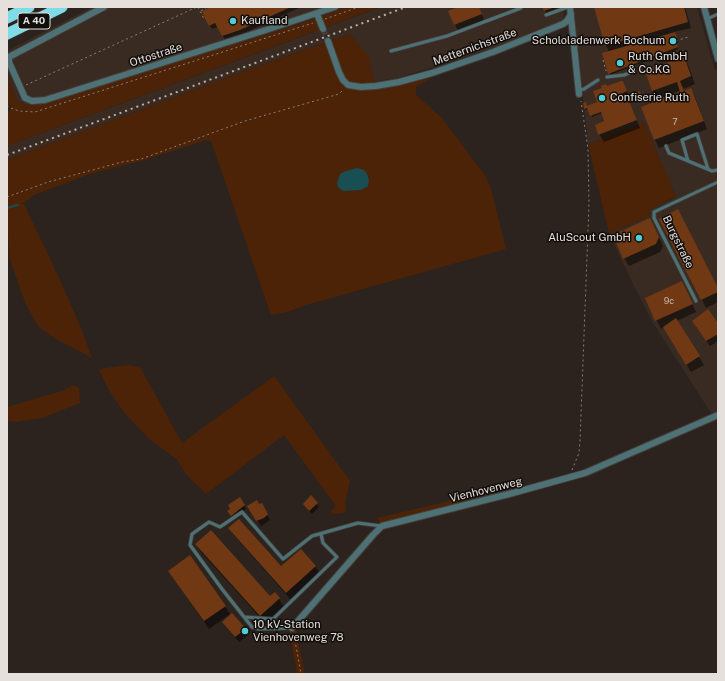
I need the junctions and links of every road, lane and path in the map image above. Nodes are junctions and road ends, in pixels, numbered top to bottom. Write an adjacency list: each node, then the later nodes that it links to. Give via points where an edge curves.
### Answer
1 (29, 7): 16 (highway, A 40)
2 (62, 7): 21 (highway, A 40)
3 (104, 7): 26 (street, Ottostraße)
4 (198, 7): 11 (path); 33 (path)
5 (207, 7): 11 (path)
6 (335, 7): 12 (street, Ottostraße)
7 (359, 7): 19 (path)
8 (521, 7): 25 (lane, via 447,36)
9 (569, 7): 13 (street); 15 (lane)
10 (704, 7): 18 (street)
11 (200, 11): 17 (path)
12 (317, 14): 19 (street); 33 (street, Ottostraße, via 45,100 32,101 25,98)
13 (571, 14): 32 (street, Metternichstraße, via 563,24 432,73 376,86); 34 (street)
14 (718, 14): 18 (lane)
15 (546, 15)
16 (7, 18)
17 (205, 19)
18 (707, 19): 27 (street)
19 (320, 21): 20 (street); 35 (path, via 35,112 19,111)
20 (323, 29)
21 (7, 34)
22 (688, 37): 23 (path)
23 (676, 41)
24 (328, 42): 32 (street, via 339,72)
25 (390, 51)
26 (8, 57): 33 (street, Ottostraße)
27 (718, 59)
28 (603, 60): 30 (path)
29 (634, 71): 30 (lane, via 624,75)
30 (607, 75)
31 (598, 80): 34 (lane)
32 (348, 85): 41 (path, via 339,94 246,121 142,159 48,182)
33 (20, 87)
34 (579, 92): 44 (path, via 588,149 590,204 580,441 579,453)
35 (7, 105)
36 (666, 146): 37 (lane, via 669,153)
37 (688, 161): 38 (lane); 38 (lane, via 682,140 698,134)
38 (708, 169): 39 (lane)
39 (718, 170)
40 (718, 182): 42 (lane, Burgstraße, via 654,212 654,218)
41 (7, 197)
42 (696, 301)
43 (718, 415): 44 (street, Vienhovenweg, via 605,465)
44 (569, 478): 45 (street, Vienhovenweg)
45 (382, 526): 46 (lane, via 354,524); 48 (street)
46 (321, 534): 47 (lane, via 323,543 337,557 273,619); 47 (lane, via 312,536 283,558 242,512 220,527 208,522 192,534 190,545)
47 (244, 617): 48 (lane, via 252,627 259,629)
48 (292, 628): 49 (path)
49 (301, 674)

